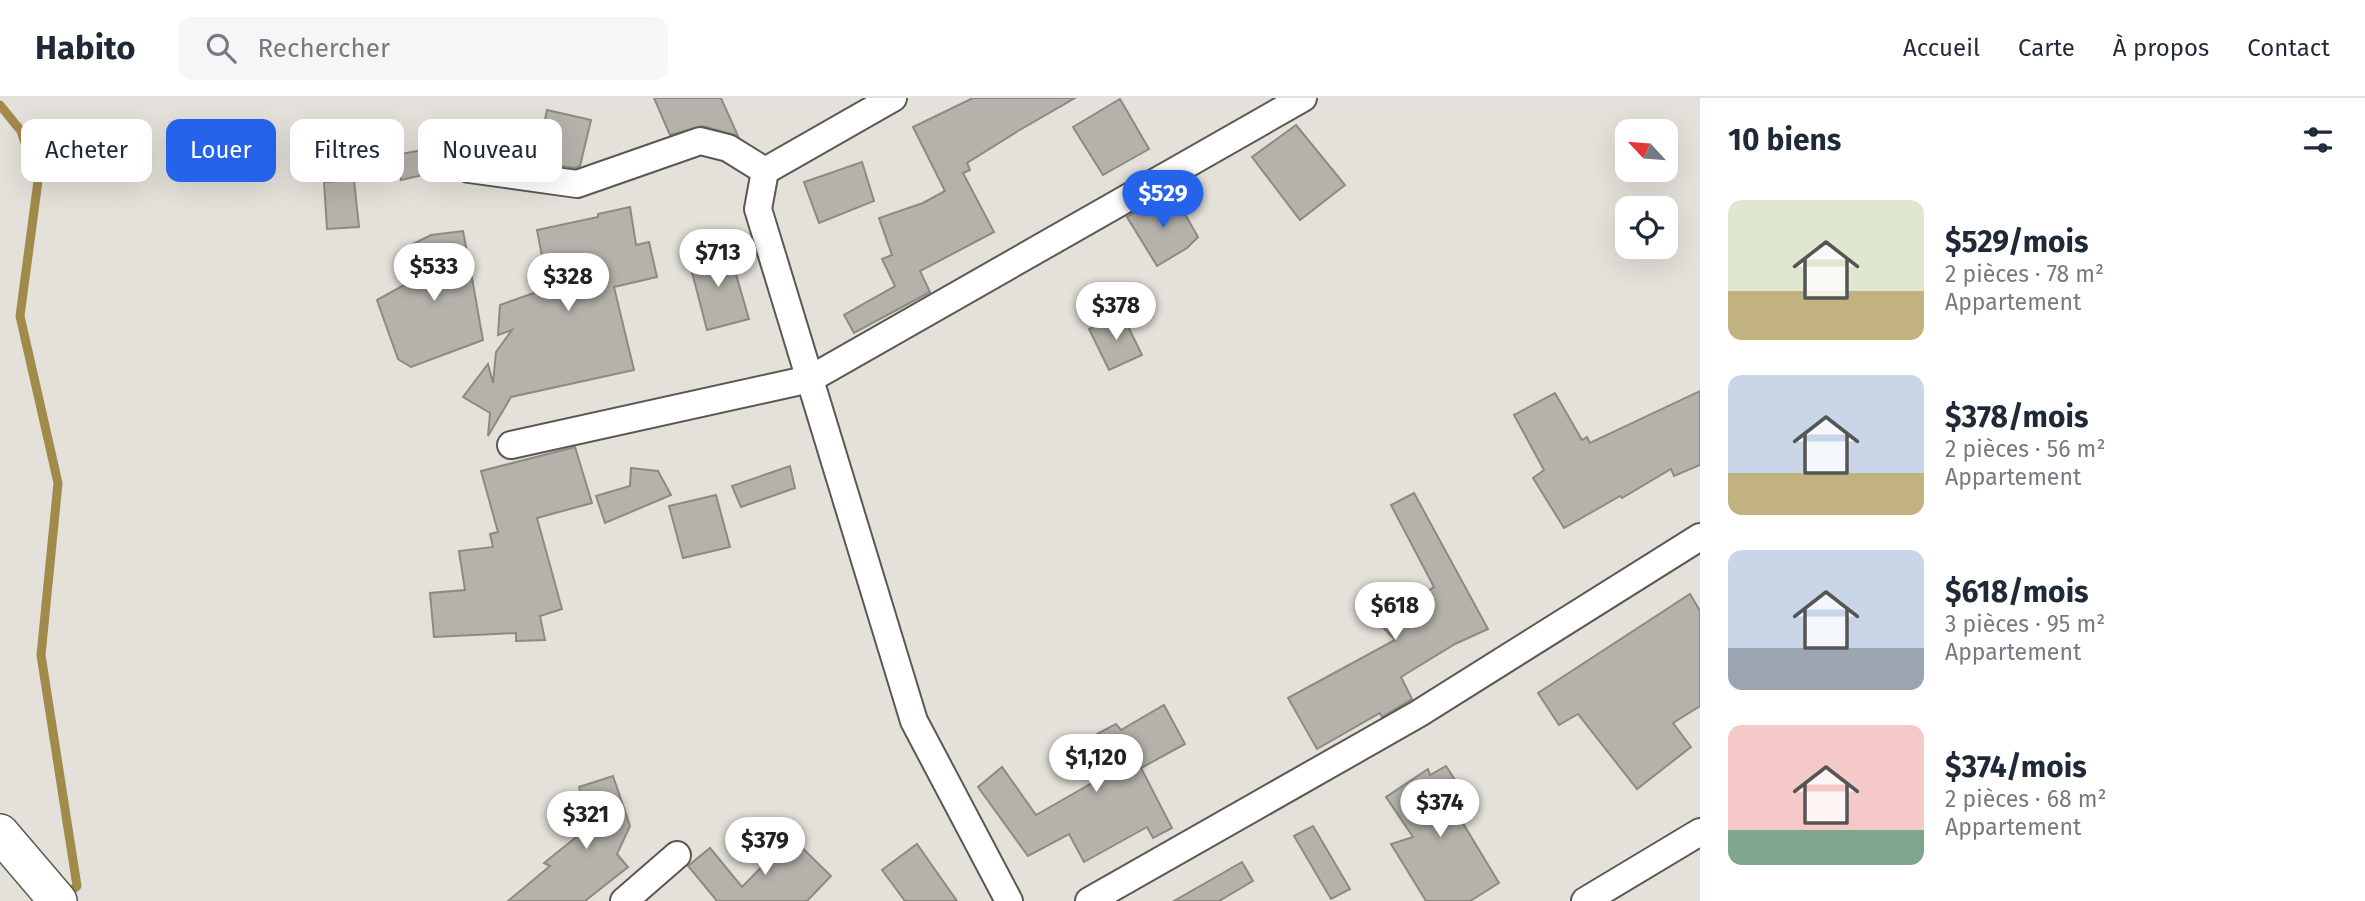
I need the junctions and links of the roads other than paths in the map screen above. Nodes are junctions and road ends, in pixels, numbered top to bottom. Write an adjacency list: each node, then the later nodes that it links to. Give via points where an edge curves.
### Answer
1 (893, 98): 3 (street)
2 (1303, 98): 5 (street)
3 (765, 171): 4 (street, via 728,148 700,141 578,184); 5 (street, via 758,209)
4 (562, 182)
5 (810, 379): 6 (street); 13 (street, via 914,721)
6 (511, 444)
7 (1700, 537): 14 (street, via 1418,714)
8 (1700, 832): 15 (street)
9 (7, 842): 11 (main road)
10 (677, 855): 12 (street)
11 (58, 901)
12 (624, 901)
13 (1009, 901)
14 (1089, 901)
15 (1585, 901)

